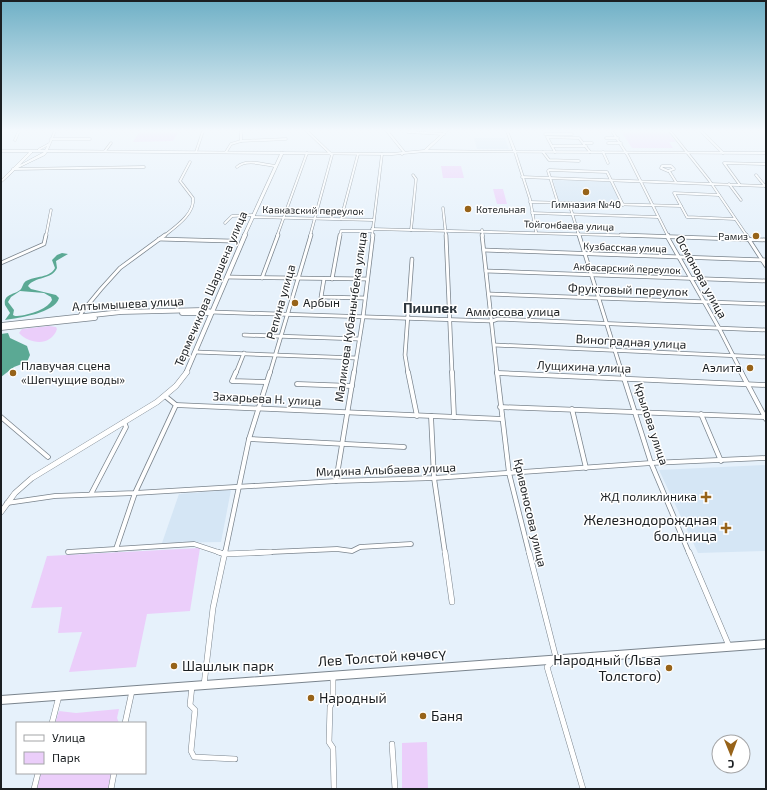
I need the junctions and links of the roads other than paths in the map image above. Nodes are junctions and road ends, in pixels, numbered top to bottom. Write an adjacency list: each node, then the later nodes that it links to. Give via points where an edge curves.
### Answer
1 (87, 168): 14 (street)
2 (187, 168): 55 (street, via 180,181 183,188 192,196 192,204 181,221)
3 (275, 168): 40 (street, Термечикова Шаршена улица)
4 (302, 168): 42 (street)
5 (329, 168): 43 (street, Репина улица)
6 (354, 168): 44 (street)
7 (380, 168): 46 (street, Маликова Кубанычбека улица)
8 (519, 168): 18 (street)
9 (634, 168): 22 (street, Осмонова улица)
10 (663, 168): 15 (street)
11 (673, 168): 15 (street, via 674,170)
12 (701, 168): 24 (street)
13 (728, 168): 26 (street)
14 (13, 169): 21 (main road)
15 (669, 171): 23 (street)
16 (756, 174): 27 (street)
17 (413, 175): 49 (street, via 416,179)
18 (522, 177): 19 (street); 30 (street)
19 (551, 179): 20 (street); 20 (street, via 548,171 560,170 605,172 609,173); 31 (street)
20 (613, 181): 22 (street); 33 (street)
21 (1, 182)
22 (641, 182): 23 (street); 34 (street, Осмонова улица)
23 (676, 182): 24 (street)
24 (712, 184): 25 (street); 28 (street)
25 (729, 184): 26 (street); 29 (street)
26 (740, 185): 27 (street)
27 (766, 186)
28 (719, 195): 35 (street, via 674,193); 45 (street)
29 (741, 200)
30 (530, 202): 31 (street); 38 (street)
31 (558, 203): 32 (street)
32 (569, 203): 33 (street); 39 (street, Крылова улица)
33 (623, 205): 34 (street)
34 (652, 206): 35 (street); 41 (street, Осмонова улица)
35 (681, 206): 45 (street, via 687,218)
36 (443, 208): 50 (street)
37 (52, 210): 64 (street, via 44,244)
38 (532, 214): 39 (street); 52 (street)
39 (572, 215): 41 (street); 53 (street, Крылова улица)
40 (252, 216): 42 (street, Кавказский переулок); 47 (street, Кавказский переулок, via 232,216); 68 (street, Термечикова Шаршена улица)
41 (658, 217): 54 (street, Осмонова улица)
42 (283, 218): 43 (street, Кавказский переулок); 69 (street)
43 (314, 218): 44 (street, Кавказский переулок); 70 (street, Репина улица)
44 (341, 219): 46 (street, Кавказский переулок)
45 (735, 219): 56 (street)
46 (373, 220): 48 (street, Маликова Кубанычбека улица)
47 (225, 223)
48 (372, 230): 49 (street, Тойгонбаева улица); 73 (street, Тойгонбаева улица, via 341,231); 74 (street, Маликова Кубанычбека улица)
49 (411, 230): 50 (street, Тойгонбаева улица)
50 (446, 230): 51 (street, Тойгонбаева улица); 86 (street)
51 (482, 230): 52 (street, Тойгонбаева улица); 59 (street, Кривоносова улица)
52 (536, 232): 53 (street, Тойгонбаева улица)
53 (578, 233): 54 (street, Тойгонбаева улица); 60 (street, Крылова улица)
54 (668, 236): 56 (street, Тойгонбаева улица); 61 (street, Осмонова улица)
55 (158, 239): 58 (street); 83 (street, via 119,268)
56 (750, 239): 57 (street, Тойгонбаева улица); 63 (street)
57 (766, 240)
58 (229, 241)
59 (484, 250): 60 (street, Кузбасская улица); 66 (street, Кривоносова улица)
60 (585, 254): 61 (street, Кузбасская улица); 67 (street, Крылова улица)
61 (679, 258): 63 (street, Кузбасская улица); 71 (street, Осмонова улица)
62 (412, 259): 85 (street)
63 (764, 260): 65 (street)
64 (1, 264)
65 (766, 266)
66 (486, 271): 67 (street, Акбасарский переулок); 76 (street, Кривоносова улица)
67 (591, 274): 71 (street, Акбасарский переулок); 77 (street, Крылова улица)
68 (227, 277): 69 (street); 81 (street, Термечикова Шаршена улица)
69 (262, 278): 70 (street)
70 (298, 278): 72 (street); 82 (street, Репина улица)
71 (692, 278): 75 (street, Акбасарский переулок); 79 (street, Осмонова улица)
72 (324, 279): 73 (street); 78 (street, via 321,297)
73 (332, 279): 74 (street)
74 (366, 279): 78 (street, Маликова Кубанычбека улица)
75 (766, 281)
76 (489, 294): 77 (street, Фруктовый переулок); 87 (street, Кривоносова улица)
77 (599, 297): 79 (street, Фруктовый переулок); 88 (street, Крылова улица)
78 (365, 298): 84 (street, Маликова Кубанычбека улица)
79 (704, 302): 80 (street, Фруктовый переулок); 91 (street, Осмонова улица)
80 (766, 304)
81 (212, 312): 82 (street, Аммосова улица); 83 (street, Алтымышева улица); 98 (street, Термечикова Шаршена улица)
82 (288, 315): 84 (street, Аммосова улица); 94 (street, Репина улица)
83 (79, 318): 89 (street, Алтымышева улица); 90 (street, Алтымышева улица)
84 (363, 318): 85 (street, Аммосова улица); 95 (street, Маликова Кубанычбека улица)
85 (408, 319): 86 (street, Аммосова улица); 119 (street, via 405,355)
86 (451, 320): 87 (street, Аммосова улица); 122 (street)
87 (492, 321): 88 (street, Аммосова улица, via 498,318); 96 (street, Кривоносова улица)
88 (607, 322): 91 (street, Аммосова улица); 97 (street, Крылова улица)
89 (1, 325)
90 (1, 328)
91 (719, 328): 92 (street, Аммосова улица); 101 (street, Осмонова улица)
92 (766, 330)
93 (244, 335): 94 (street)
94 (281, 336): 95 (street); 100 (street, Репина улица)
95 (359, 339): 103 (street, Маликова Кубанычбека улица)
96 (495, 345): 97 (street, Виноградная улица); 104 (street, Кривоносова улица)
97 (616, 350): 101 (street, Виноградная улица); 105 (street, Крылова улица)
98 (196, 352): 99 (street); 111 (street, Термечикова Шаршена улица, via 183,378)
99 (244, 353): 100 (street); 106 (street, via 232,381)
100 (275, 354): 103 (street); 106 (street, Репина улица)
101 (733, 356): 102 (street, Виноградная улица); 108 (street, Осмонова улица)
102 (766, 357)
103 (356, 358): 110 (street, Маликова Кубанычбека улица)
104 (497, 373): 105 (street, Лущихина улица); 113 (street, Кривоносова улица)
105 (625, 378): 108 (street, Лущихина улица); 116 (street, Крылова улица)
106 (266, 382): 114 (street, Репина улица)
107 (297, 384): 110 (street)
108 (747, 384): 109 (street, Лущихина улица); 123 (street, Осмонова улица)
109 (766, 385)
110 (352, 386): 117 (street, Маликова Кубанычбека улица)
111 (165, 396): 112 (street); 125 (street, Термечикова Шаршена улица)
112 (176, 405): 114 (street, Захарьева Н. улица); 138 (street)
113 (500, 407): 115 (street); 124 (street, Кривоносова улица)
114 (258, 409): 117 (street, Захарьева Н. улица); 126 (street, Репина улица)
115 (572, 409): 116 (street); 133 (street)
116 (636, 411): 118 (street); 132 (street, Крылова улица)
117 (348, 413): 119 (street, Захарьева Н. улица); 127 (street, Маликова Кубанычбека улица)
118 (702, 414): 123 (street); 131 (street)
119 (417, 416): 120 (street, Захарьева Н. улица)
120 (431, 416): 122 (street, Захарьева Н. улица); 135 (street)
121 (1, 417): 129 (street)
122 (454, 417): 124 (street, Захарьева Н. улица)
123 (765, 418)
124 (502, 419): 134 (street, Кривоносова улица)
125 (124, 422): 139 (street, via 126,427); 140 (street, Термечикова Шаршена улица, via 32,478)
126 (249, 439): 127 (street); 137 (street, Репина улица)
127 (343, 444): 128 (street); 136 (street, Маликова Кубанычбека улица)
128 (404, 447)
129 (48, 457)
130 (766, 458): 131 (street, Мидина Алыбаева улица)
131 (721, 460): 132 (street, Мидина Алыбаева улица)
132 (652, 463): 133 (street, Мидина Алыбаева улица); 148 (street, Крылова улица)
133 (586, 468): 134 (street, Мидина Алыбаева улица)
134 (509, 473): 135 (street, Мидина Алыбаева улица); 149 (street, Кривоносова улица)
135 (434, 478): 136 (street, Мидина Алыбаева улица); 146 (street)
136 (336, 481): 137 (street, Мидина Алыбаева улица)
137 (238, 488): 138 (street, Мидина Алыбаева улица); 145 (street, Репина улица)
138 (135, 493): 139 (street, Мидина Алыбаева улица); 143 (street)
139 (91, 494): 140 (street, Мидина Алыбаева улица)
140 (7, 503): 141 (street, Термечикова Шаршена улица)
141 (2, 509)
142 (411, 544): 145 (street, via 360,547 343,551 337,549)
143 (116, 549): 144 (street); 145 (street, via 194,544)
144 (68, 552)
145 (224, 554): 152 (street, Репина улица, via 213,608)
146 (452, 602)
147 (766, 644): 148 (main road, Лев Толстой көчөсү)
148 (729, 646): 149 (main road, Лев Толстой көчөсү)
149 (556, 658): 150 (main road, Лев Толстой көчөсү); 166 (street, via 547,668)
150 (333, 675): 152 (main road, Лев Толстой көчөсү); 164 (street, via 329,742 333,748)
151 (192, 685): 152 (main road, Лев Толстой көчөсү); 153 (main road, Лев Толстой көчөсү); 159 (street, via 190,705 195,710 192,751 194,757)
152 (204, 685)
153 (132, 690): 154 (main road, Лев Толстой көчөсү); 157 (street)
154 (59, 695): 155 (main road, Лев Толстой көчөсү); 156 (street)
155 (1, 700)
156 (52, 722)
157 (124, 722)
158 (392, 744): 165 (street)
159 (234, 758)
160 (38, 774): 162 (street)
161 (114, 774): 163 (street)
162 (34, 789)
163 (111, 789)
164 (334, 789)
165 (395, 789)
166 (583, 789)

